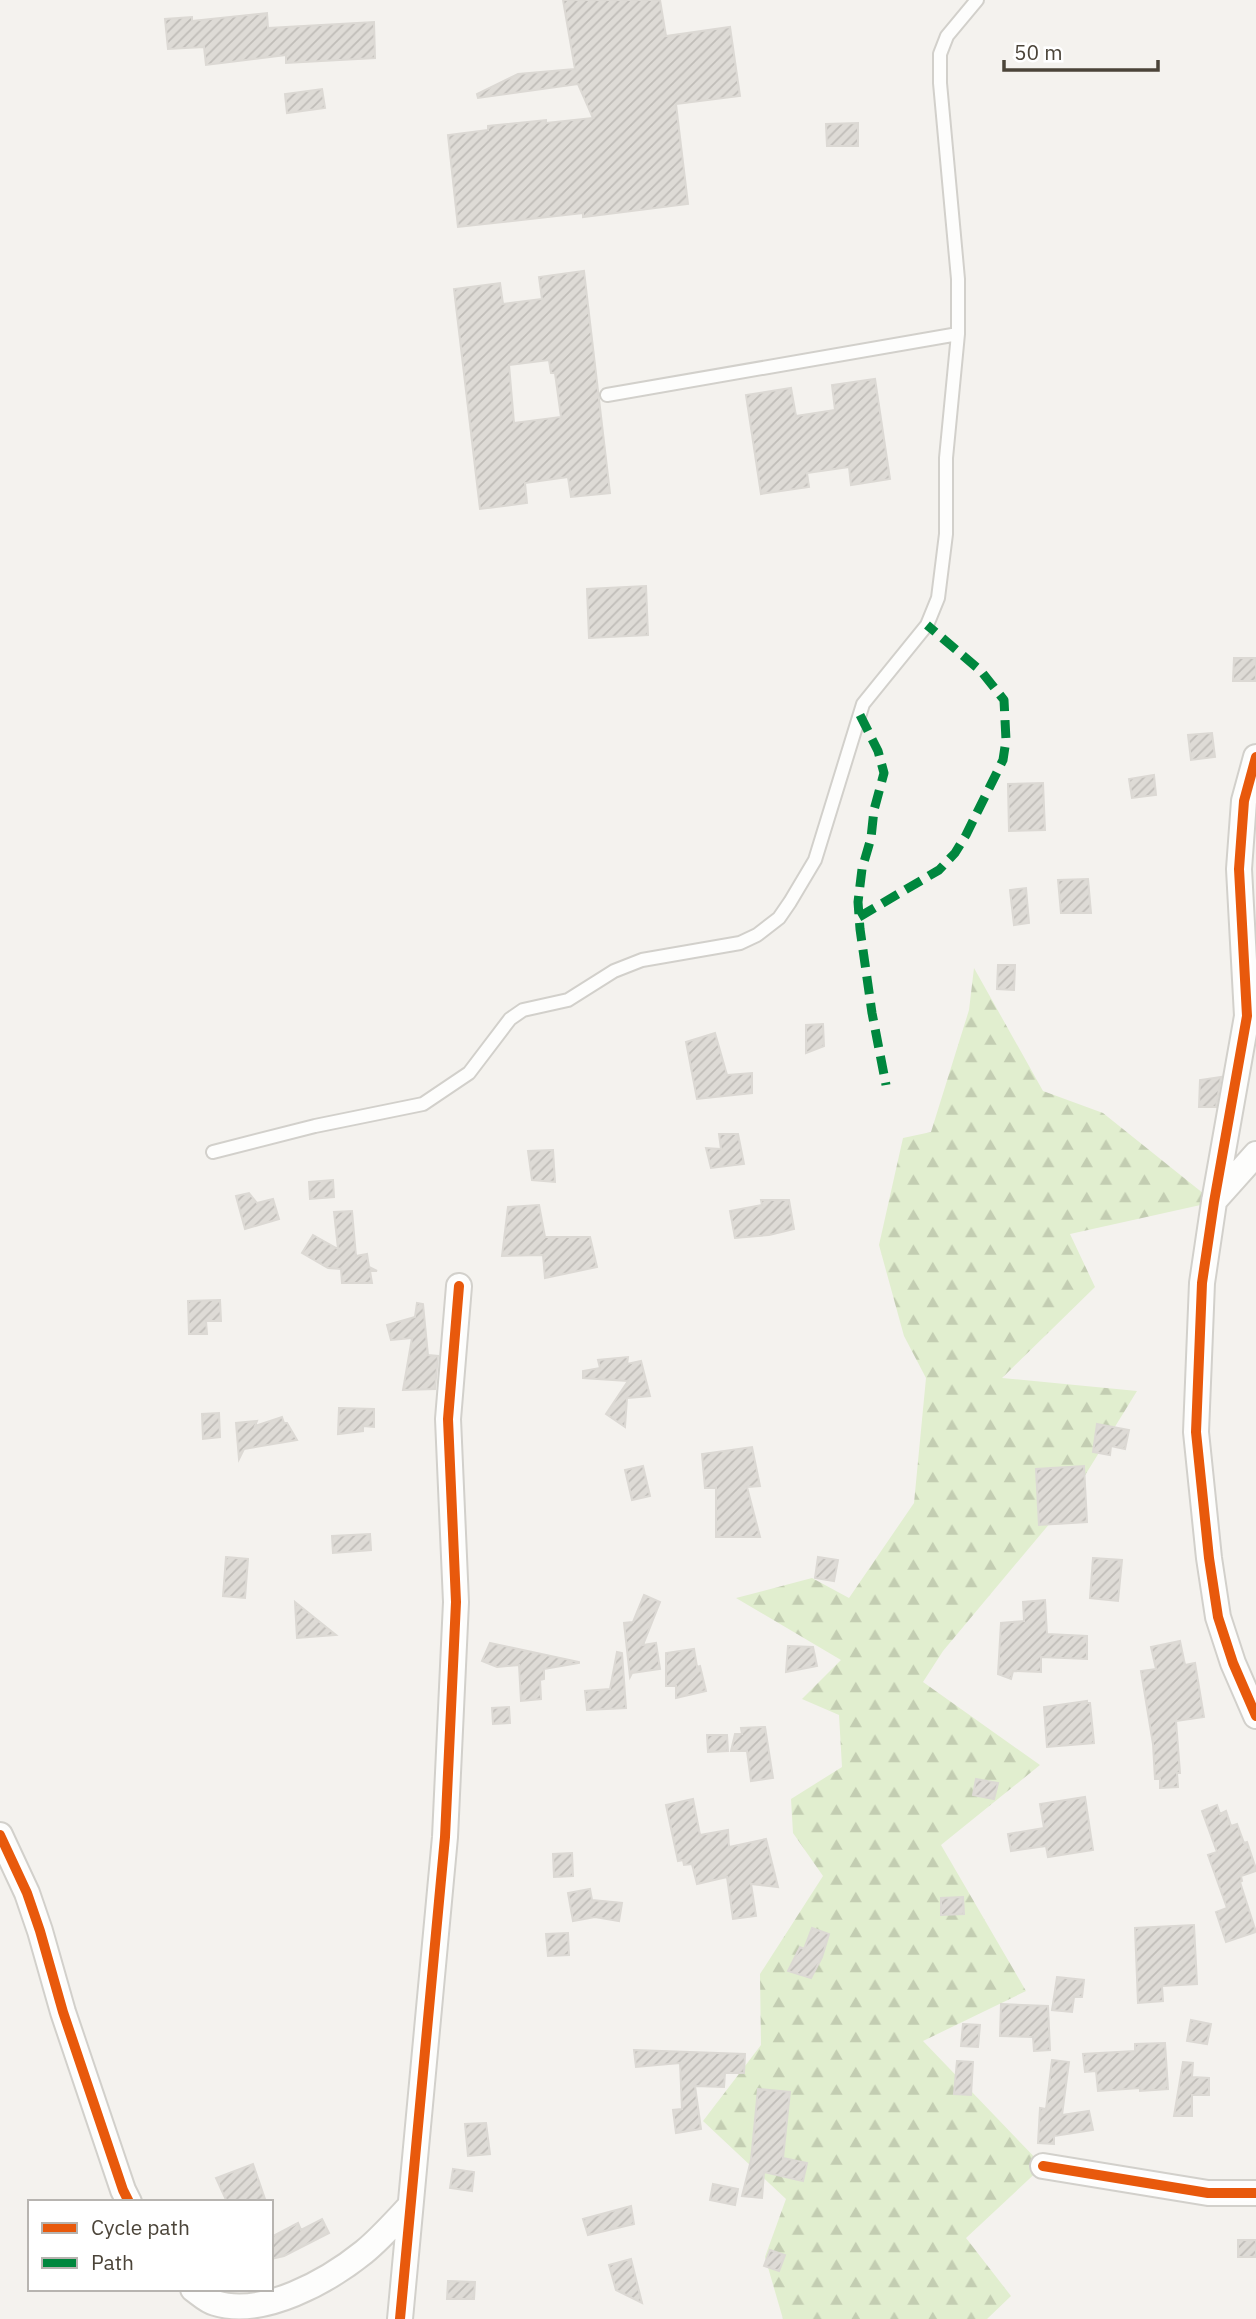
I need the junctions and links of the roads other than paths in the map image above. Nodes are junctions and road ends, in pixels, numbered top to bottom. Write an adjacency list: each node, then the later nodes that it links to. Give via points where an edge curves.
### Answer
1 (976, 0): 2 (lane, via 947,36 940,54 958,279)
2 (958, 334): 3 (lane); 5 (lane, via 938,598 927,625 863,704 815,860 779,918 740,943 642,960 614,971 568,1000 523,1010 510,1019 469,1073 423,1104)
3 (607, 395)
4 (1256, 757): 7 (street, via 1244,802 1239,869 1247,1016)
5 (213, 1152)
6 (1256, 1154): 7 (street)
7 (1214, 1202): 9 (street, via 1202,1283 1196,1432 1218,1617)
8 (458, 1286): 14 (street, via 448,1419 456,1602 445,1837)
9 (1256, 1716)
10 (0, 1835): 13 (street, via 32,1905 92,2102)
11 (1042, 2166): 12 (street, via 1208,2193)
12 (1256, 2193)
13 (128, 2200)
14 (410, 2206): 15 (street, via 335,2274 285,2297 243,2308 213,2303); 16 (street)
15 (195, 2291)
16 (400, 2319)

